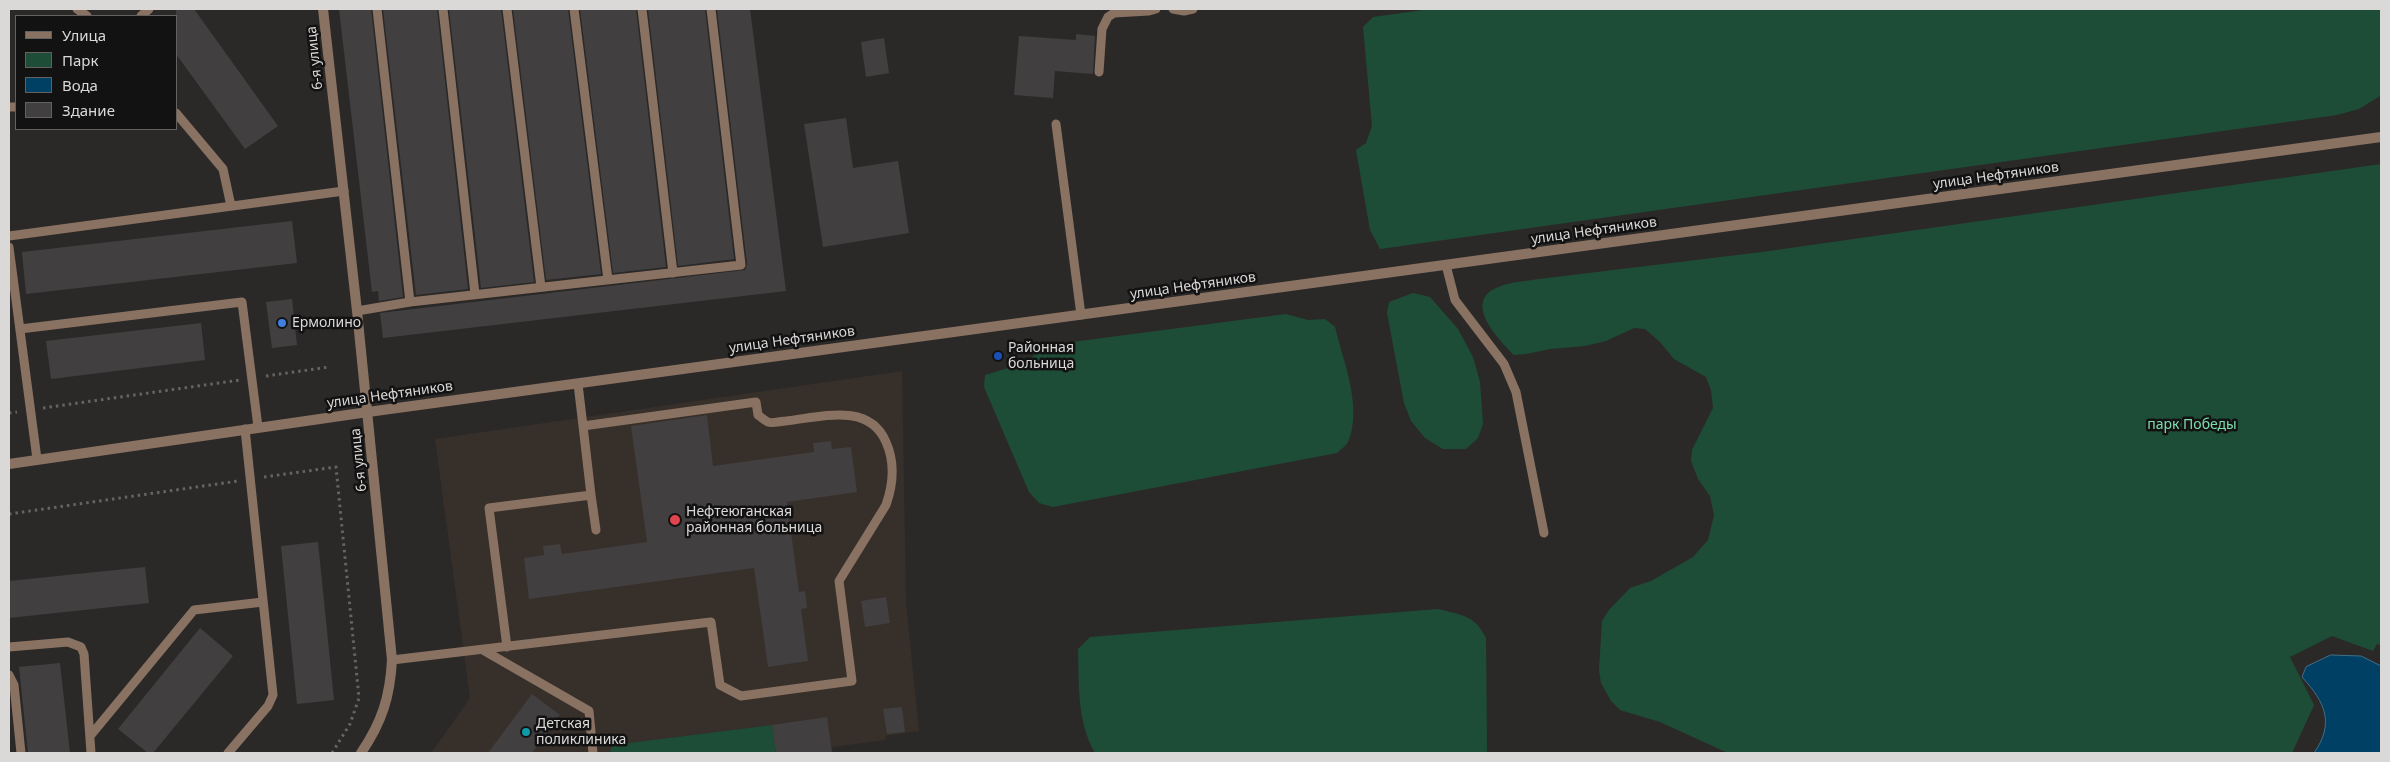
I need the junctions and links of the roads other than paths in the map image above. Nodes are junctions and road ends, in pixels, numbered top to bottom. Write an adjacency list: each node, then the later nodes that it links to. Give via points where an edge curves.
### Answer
1 (323, 9): 15 (street, 6-я улица)
2 (377, 9): 24 (lane)
3 (443, 9): 23 (lane)
4 (507, 9): 22 (lane)
5 (574, 9): 21 (lane)
6 (642, 9): 20 (lane)
7 (711, 9): 20 (lane, via 741,265)
8 (1156, 9): 11 (lane, via 1108,16 1102,29)
9 (1173, 9): 10 (lane)
10 (1193, 9)
11 (1099, 72)
12 (178, 115): 16 (lane, via 223,169)
13 (1056, 124): 26 (lane)
14 (2381, 136): 19 (street, улица Нефтяников)
15 (344, 191): 16 (lane); 25 (street, 6-я улица)
16 (231, 206): 17 (lane)
17 (9, 236)
18 (9, 247): 27 (lane)
19 (1446, 265): 26 (street, улица Нефтяников); 37 (lane, via 1455,300 1504,364 1516,392)
20 (673, 273): 21 (lane)
21 (608, 280): 22 (lane)
22 (541, 287): 23 (lane)
23 (475, 294): 24 (lane)
24 (410, 302): 25 (lane)
25 (357, 311): 29 (street, 6-я улица)
26 (1081, 315): 28 (street, улица Нефтяников)
27 (20, 329): 31 (lane, via 242,302); 33 (lane)
28 (578, 384): 29 (street, улица Нефтяников); 30 (lane)
29 (368, 412): 31 (street, улица Нефтяников); 42 (street, 6-я улица)
30 (583, 426): 35 (lane); 40 (lane, via 756,402 758,415 769,422 844,415 860,416 874,423 889,449 892,486 886,505 839,582 852,681 741,696 720,685 711,622)
31 (258, 427): 32 (street, улица Нефтяников)
32 (245, 429): 33 (street, улица Нефтяников); 38 (lane)
33 (38, 459): 34 (street, улица Нефтяников)
34 (9, 464)
35 (591, 494): 36 (lane); 40 (lane, via 488,508)
36 (596, 530)
37 (1544, 533)
38 (263, 602): 44 (lane, via 194,610); 47 (lane, via 273,695 268,706)
39 (9, 647): 44 (lane, via 68,642 81,647)
40 (507, 647): 41 (lane)
41 (483, 650): 42 (lane); 49 (lane, via 589,711)
42 (392, 660): 48 (street, 6-я улица, via 390,690 384,711)
43 (9, 676): 45 (lane, via 14,686)
44 (91, 736): 46 (lane)
45 (21, 753)
46 (91, 753)
47 (228, 753)
48 (361, 753)
49 (593, 753)

